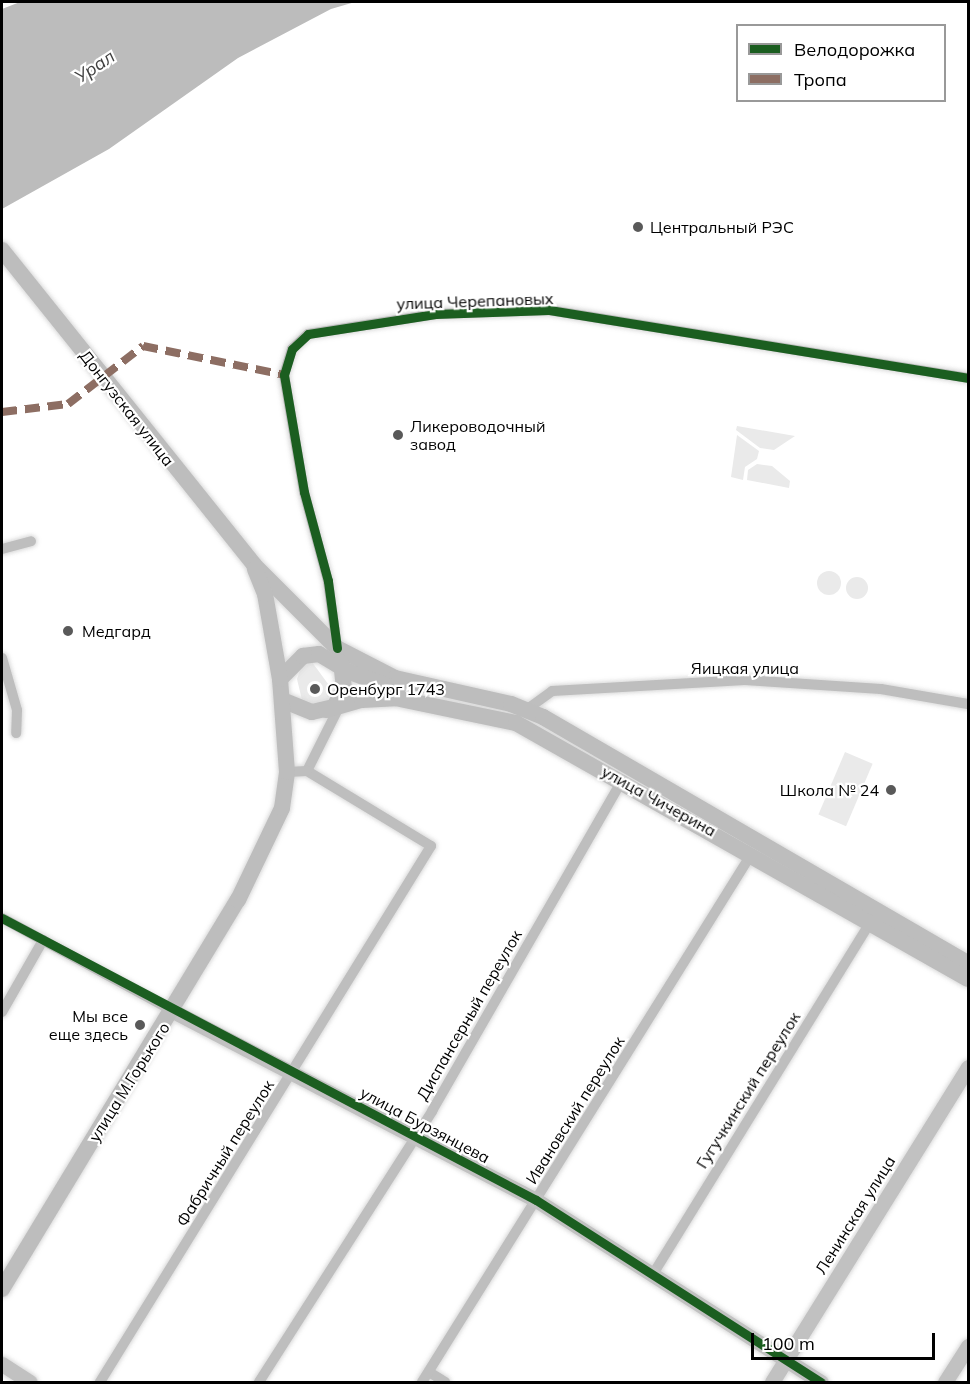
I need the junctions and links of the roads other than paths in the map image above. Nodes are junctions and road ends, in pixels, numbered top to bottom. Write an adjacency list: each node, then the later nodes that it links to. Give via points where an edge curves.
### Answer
1 (2, 250): 5 (main road, Донгузская улица)
2 (969, 378): 8 (street, улица Черепановых, via 549,310 435,314 308,334 292,349 284,375 304,492 328,581)
3 (31, 541): 4 (street)
4 (2, 549)
5 (254, 565): 7 (main road, улица М.Горького, via 265,594); 8 (main road)
6 (2, 658): 12 (street, via 17,710)
7 (280, 679): 8 (main road, via 293,663 312,654); 9 (main road, улица М.Горького)
8 (338, 683): 9 (main road, via 303,710); 11 (main road, улица Чичерина, via 380,673); 13 (street); 15 (main road, улица Чичерина, via 498,717)
9 (282, 700): 14 (main road, улица М.Горького)
10 (969, 704): 11 (street, Яицкая улица, via 881,689 745,680 552,691)
11 (526, 710): 20 (main road, улица Чичерина)
12 (16, 733)
13 (307, 771): 14 (street); 25 (street, Фабричный переулок, via 431,846)
14 (287, 772): 22 (main road, улица М.Горького, via 282,808 263,854)
15 (622, 780): 16 (main road, улица Чичерина); 26 (street, Диспансерный переулок, via 432,1111)
16 (752, 852): 18 (main road, улица Чичерина); 27 (street, Ивановский переулок)
17 (2, 918): 19 (street, улица Бурзянцева)
18 (870, 922): 21 (main road, улица Чичерина); 28 (street, Гугучкинский переулок)
19 (43, 940): 22 (street, улица Бурзянцева); 23 (street)
20 (969, 963)
21 (969, 979)
22 (173, 1011): 25 (street, улица Бурзянцева); 29 (main road, улица М.Горького)
23 (2, 1012)
24 (969, 1067): 31 (street, Ленинская улица)
25 (292, 1072): 26 (street, улица Бурзянцева); 35 (street, Фабричный переулок)
26 (413, 1135): 27 (street, улица Бурзянцева); 36 (street, Диспансерный переулок)
27 (536, 1200): 28 (street, улица Бурзянцева); 33 (street, Ивановский переулок)
28 (653, 1274): 31 (street, улица Бурзянцева)
29 (2, 1289)
30 (969, 1346): 41 (street)
31 (786, 1361): 39 (street, Ленинская улица); 40 (street, улица Бурзянцева)
32 (2, 1364): 34 (street)
33 (429, 1372): 37 (street, Ивановский переулок); 38 (street)
34 (30, 1383)
35 (100, 1383)
36 (260, 1383)
37 (422, 1383)
38 (445, 1383)
39 (772, 1383)
40 (821, 1383)
41 (945, 1383)

